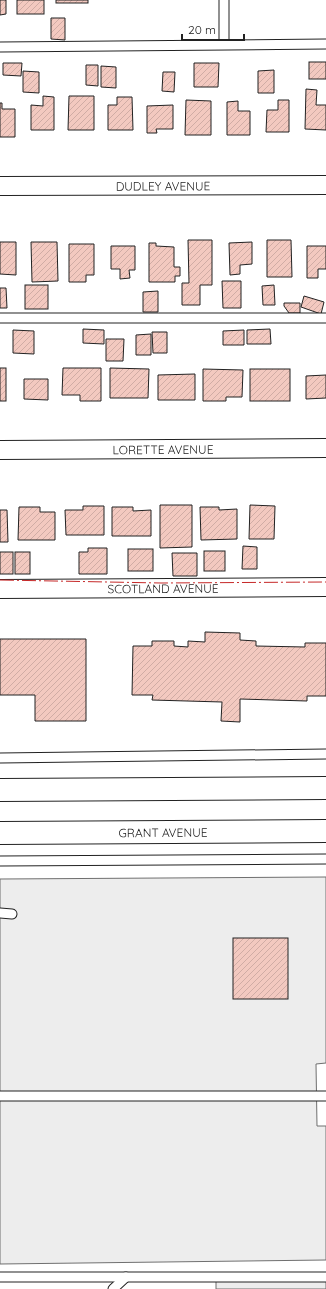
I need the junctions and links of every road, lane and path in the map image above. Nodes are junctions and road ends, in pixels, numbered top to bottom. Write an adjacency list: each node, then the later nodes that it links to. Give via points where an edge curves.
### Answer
1 (224, 0): 2 (lane)
2 (224, 44): 3 (lane); 4 (lane)
3 (326, 44)
4 (0, 47)
5 (326, 185): 6 (street, DUDLEY AVENUE)
6 (0, 186)
7 (0, 318): 8 (lane)
8 (326, 318)
9 (326, 448): 10 (street, LORETTE AVENUE)
10 (0, 450)
11 (326, 587): 12 (street, SCOTLAND AVENUE)
12 (0, 589)
13 (326, 754): 14 (lane)
14 (0, 758)
15 (326, 788): 16 (main road)
16 (0, 790)
17 (326, 830): 18 (main road, GRANT AVENUE)
18 (0, 833)
19 (326, 859): 20 (lane)
20 (0, 860)
21 (0, 913): 22 (lane)
22 (12, 914)
23 (0, 1096): 24 (lane)
24 (326, 1096)
25 (0, 1277): 26 (lane)
26 (126, 1277): 27 (lane); 28 (lane)
27 (326, 1277)
28 (114, 1289)

